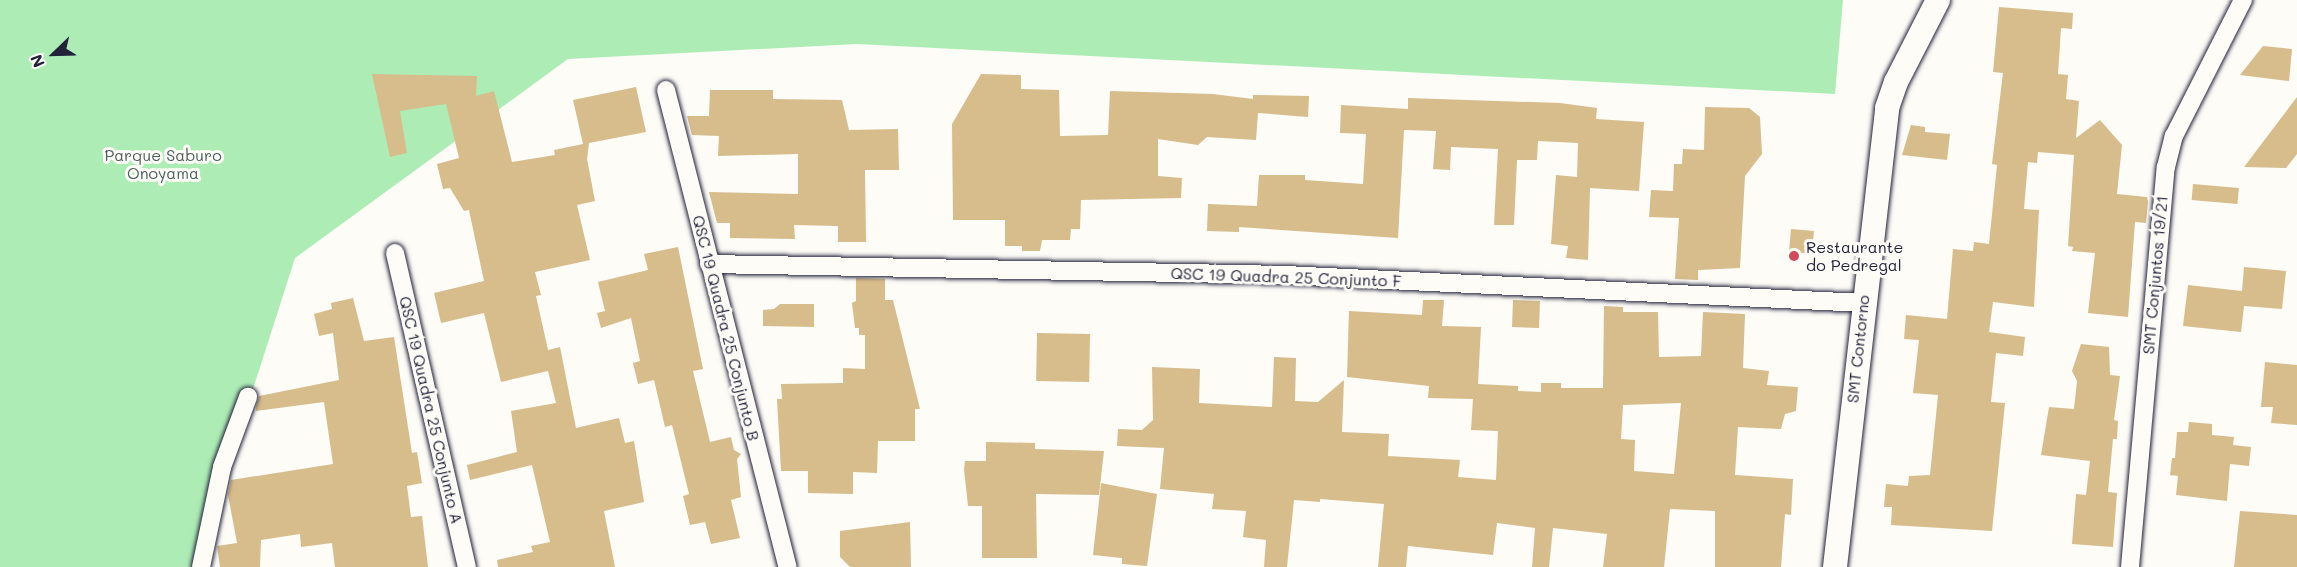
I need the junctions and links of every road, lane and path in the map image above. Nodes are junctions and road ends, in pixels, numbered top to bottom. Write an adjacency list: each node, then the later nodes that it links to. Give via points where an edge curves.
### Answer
1 (1938, 0): 6 (street, SMT Contorno, via 1887,108)
2 (2243, 0): 12 (street, SMT Conjuntos 19/21, via 2174,136 2166,167)
3 (666, 90): 5 (street, QSC 19 Quadra 25 Conjunto B)
4 (396, 253): 9 (street, QSC 19 Quadra 25 Conjunto A)
5 (709, 264): 6 (street, QSC 19 Quadra 25 Conjunto F, via 1285,275); 10 (street, QSC 19 Quadra 25 Conjunto B)
6 (1863, 303): 11 (street, SMT Contorno)
7 (248, 397): 8 (street, via 222,467)
8 (201, 567)
9 (466, 567)
10 (788, 567)
11 (1834, 567)
12 (2130, 567)

